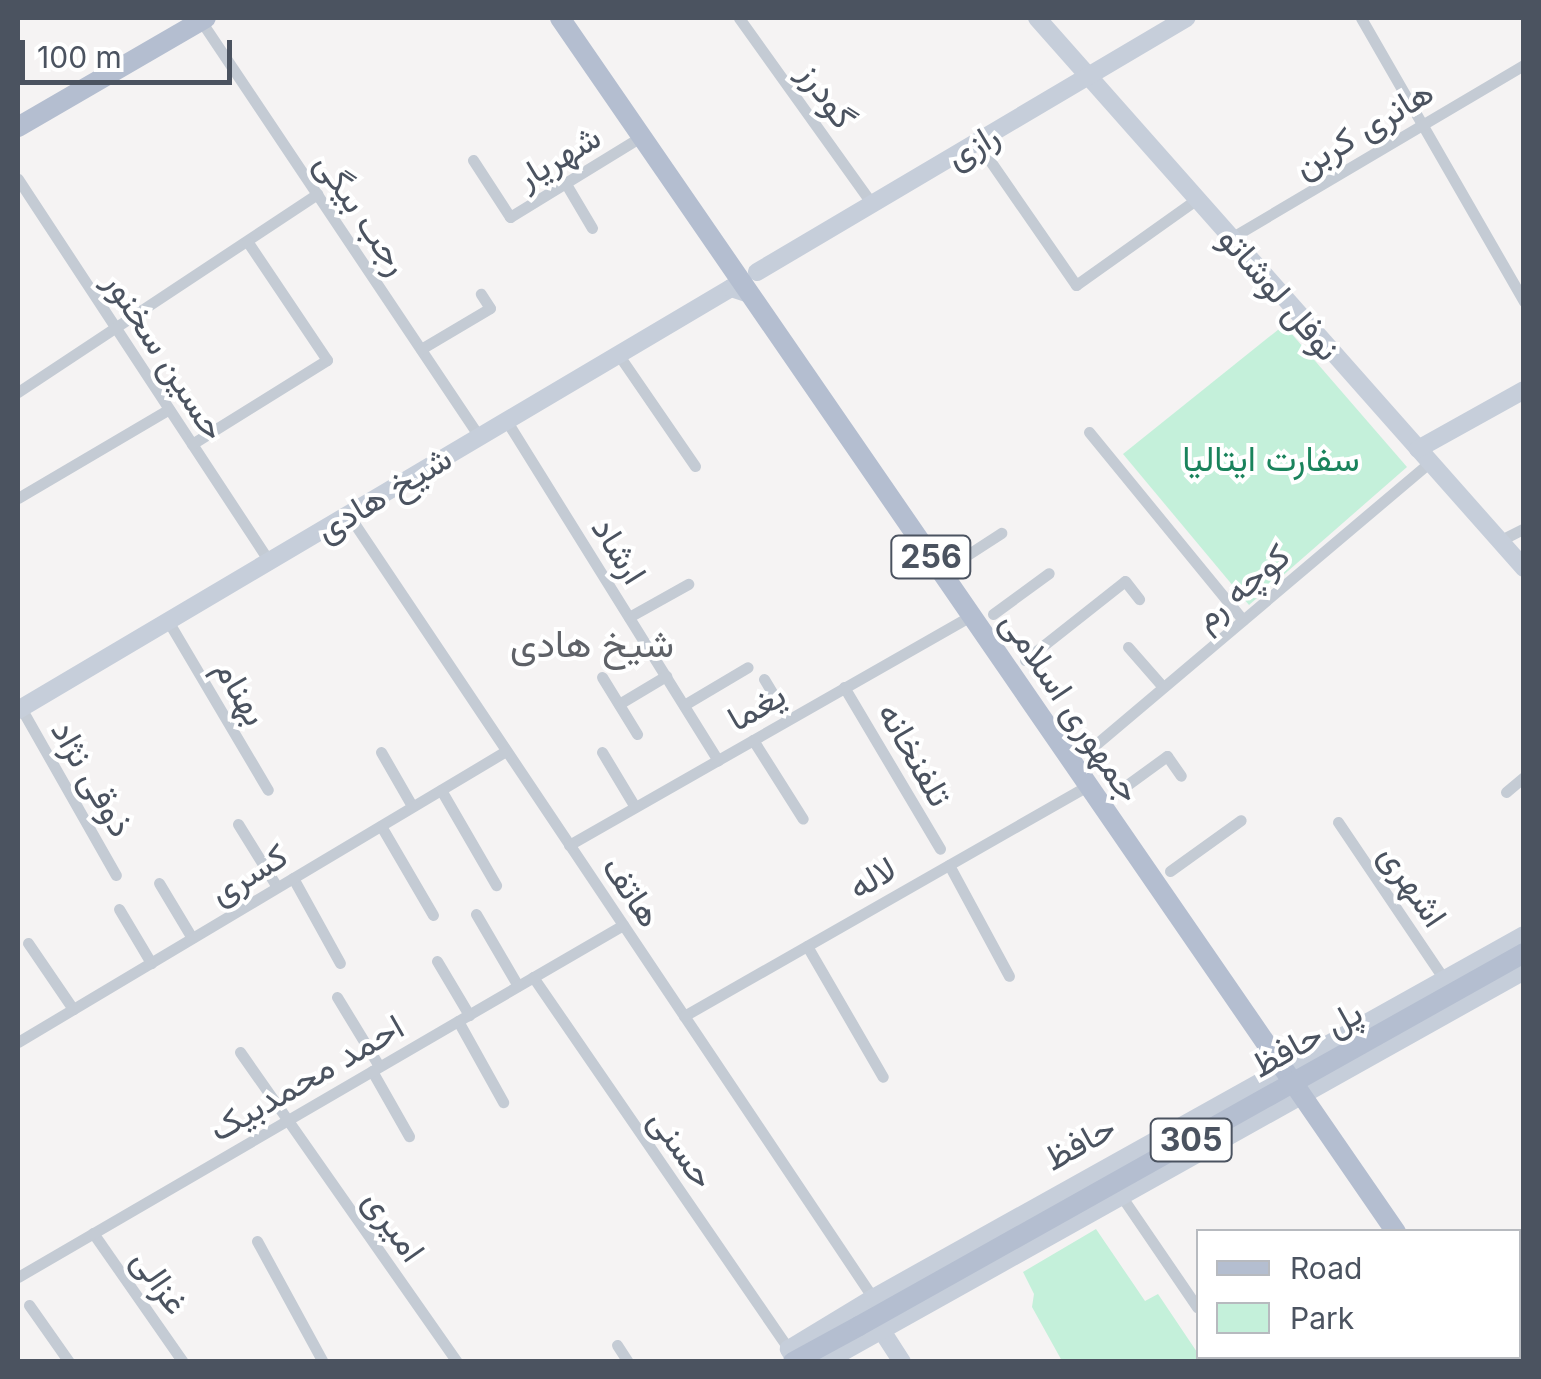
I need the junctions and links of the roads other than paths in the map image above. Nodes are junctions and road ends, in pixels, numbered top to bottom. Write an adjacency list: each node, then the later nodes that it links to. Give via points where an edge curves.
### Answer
1 (560, 18): 11 (main road, جمهوری اسلامی / 256)
2 (739, 18): 18 (street, گودرز)
3 (1037, 18): 8 (main road, نوفل لوشاتو)
4 (1187, 18): 8 (main road, رازی)
5 (1361, 18): 9 (street)
6 (204, 19): 10 (main road); 16 (street, رجب بیگی)
7 (1524, 65): 9 (street, هانری کربن)
8 (1088, 76): 12 (main road, رازی); 17 (main road, نوفل لوشاتو)
9 (1422, 125): 20 (street, هانری کربن); 24 (street)
10 (18, 127)
11 (642, 136): 15 (street, شهریار); 22 (main road, جمهوری اسلامی / 256)
12 (976, 142): 17 (street, via 1076,285); 18 (main road, رازی)
13 (472, 160): 15 (street, شهریار, via 510,217)
14 (18, 180): 25 (street, حسین سخنور)
15 (566, 184): 19 (street)
16 (317, 194): 21 (street); 26 (street, رجب بیگی)
17 (1197, 199): 20 (main road, نوفل لوشاتو)
18 (872, 204): 22 (main road, رازی)
19 (592, 228)
20 (1232, 238): 35 (main road, نوفل لوشاتو)
21 (246, 241): 25 (street); 34 (street, via 327,360)
22 (750, 282): 27 (main road, شیخ هادی); 44 (main road, جمهوری اسلامی / 256)
23 (481, 294): 26 (street, via 490,308)
24 (1524, 301)
25 (115, 328): 29 (street); 30 (street, حسین سخنور)
26 (421, 349): 33 (street, رجب بیگی)
27 (618, 354): 31 (main road, شیخ هادی); 36 (street)
28 (1524, 390): 35 (main road)
29 (18, 392)
30 (169, 409): 34 (street, حسین سخنور); 37 (street)
31 (506, 420): 33 (main road, شیخ هادی); 48 (street, ارشاد)
32 (1088, 432): 51 (street)
33 (479, 436): 38 (main road, شیخ هادی)
34 (192, 444): 42 (street, حسین سخنور)
35 (1424, 455): 41 (main road, نوفل لوشاتو); 51 (street, کوچه رم)
36 (695, 466)
37 (18, 498)
38 (348, 514): 42 (main road, شیخ هادی); 66 (street, هاتف)
39 (1524, 528): 41 (street)
40 (1001, 533): 44 (street)
41 (1499, 541): 43 (main road, نوفل لوشاتو)
42 (269, 561): 50 (main road, شیخ هادی)
43 (1524, 568)
44 (941, 572): 49 (main road, جمهوری اسلامی / 256)
45 (1049, 573): 49 (street, یغما)
46 (688, 584): 48 (street)
47 (1140, 599): 53 (street, via 1125,581)
48 (630, 617): 55 (street, ارشاد)
49 (980, 618): 53 (main road, جمهوری اسلامی / 256); 58 (street, یغما)
50 (168, 620): 62 (main road, شیخ هادی); 74 (street, بهنام)
51 (1243, 620): 59 (street, کوچه رم)
52 (1128, 647): 59 (street)
53 (1017, 666): 69 (main road, جمهوری اسلامی / 256)
54 (748, 667): 61 (street)
55 (666, 676): 60 (street); 61 (street, ارشاد)
56 (602, 677): 60 (street)
57 (764, 679): 63 (street)
58 (844, 687): 63 (street, یغما); 86 (street, تلفنخانه)
59 (1164, 687): 69 (street, کوچه رم)
60 (618, 704): 64 (street)
61 (684, 705): 70 (street, ارشاد)
62 (19, 709): 88 (street, ذوقی نژاد)
63 (788, 719): 65 (street, یغما)
64 (637, 734)
65 (753, 740): 70 (street, یغما); 80 (street)
66 (506, 751): 75 (street, کسری); 85 (street, هاتف)
67 (381, 752): 78 (street)
68 (602, 752): 79 (street)
69 (1080, 758): 73 (main road, جمهوری اسلامی / 256)
70 (718, 760): 79 (street, یغما)
71 (1181, 776): 77 (street, via 1167,756)
72 (1524, 776): 76 (street)
73 (1088, 786): 77 (main road, جمهوری اسلامی / 256); 87 (street, لاله)
74 (268, 790)
75 (441, 790): 78 (street, کسری); 92 (street)
76 (1506, 792)
77 (1109, 799): 89 (main road, جمهوری اسلامی / 256)
78 (412, 806): 84 (street, کسری)
79 (635, 807): 85 (street, یغما)
80 (803, 818)
81 (1240, 820): 89 (street)
82 (1338, 822): 109 (street, اشهری)
83 (238, 824): 93 (street)
84 (380, 826): 90 (street, کسری); 96 (street)
85 (569, 845): 97 (street, هاتف)
86 (940, 850)
87 (949, 866): 101 (street, لاله); 107 (street)
88 (116, 876)
89 (1162, 876): 117 (main road, جمهوری اسلامی / 256)
90 (293, 878): 93 (street, کسری); 105 (street)
91 (160, 883): 99 (street)
92 (496, 885)
93 (277, 887): 99 (street, کسری)
94 (119, 909): 104 (street)
95 (476, 914): 110 (street)
96 (434, 915)
97 (623, 925): 108 (street, احمد محمدبیک); 113 (street, هاتف)
98 (1524, 935): 109 (main road, حافظ)
99 (192, 938): 104 (street, کسری)
100 (28, 943): 112 (street)
101 (806, 946): 113 (street, لاله); 119 (street)
102 (1524, 953): 136 (main road, پل حافظ / 305, bridge, via 860,1326)
103 (437, 961): 114 (street)
104 (151, 963): 112 (street, کسری)
105 (340, 963)
106 (1524, 971): 120 (main road, حافظ)
107 (1009, 976)
108 (533, 977): 110 (street, احمد محمدبیک); 136 (street, حسنی)
109 (1444, 980): 117 (main road, حافظ)
110 (518, 986): 114 (street, احمد محمدبیک)
111 (337, 997): 118 (street)
112 (73, 1009): 115 (street, کسری)
113 (684, 1016): 131 (street, هاتف)
114 (463, 1018): 118 (street, احمد محمدبیک); 121 (street)
115 (18, 1042)
116 (240, 1052): 123 (street, امیری)
117 (1281, 1067): 120 (main road, جمهوری اسلامی / 256); 122 (main road, حافظ)
118 (376, 1069): 123 (street, احمد محمدبیک); 124 (street)
119 (883, 1078)
120 (1302, 1097): 125 (main road, حافظ); 127 (main road, جمهوری اسلامی / 256)
121 (504, 1102)
122 (1197, 1113): 125 (main road); 131 (main road, حافظ)
123 (288, 1120): 128 (street, احمد محمدبیک); 140 (street, امیری)
124 (409, 1136)
125 (1214, 1146): 126 (main road, حافظ)
126 (1124, 1200): 133 (street); 134 (main road, حافظ)
127 (1394, 1229)
128 (93, 1233): 130 (street, احمد محمدبیک); 138 (street, غزالی)
129 (257, 1241): 139 (street)
130 (18, 1277)
131 (873, 1298): 136 (main road, حافظ)
132 (29, 1305): 137 (street)
133 (1196, 1306)
134 (882, 1331): 142 (main road, حافظ); 143 (main road)
135 (617, 1346): 141 (street)
136 (793, 1357)
137 (69, 1362)
138 (183, 1362)
139 (323, 1362)
140 (457, 1362)
141 (628, 1362)
142 (826, 1362)
143 (902, 1362)

